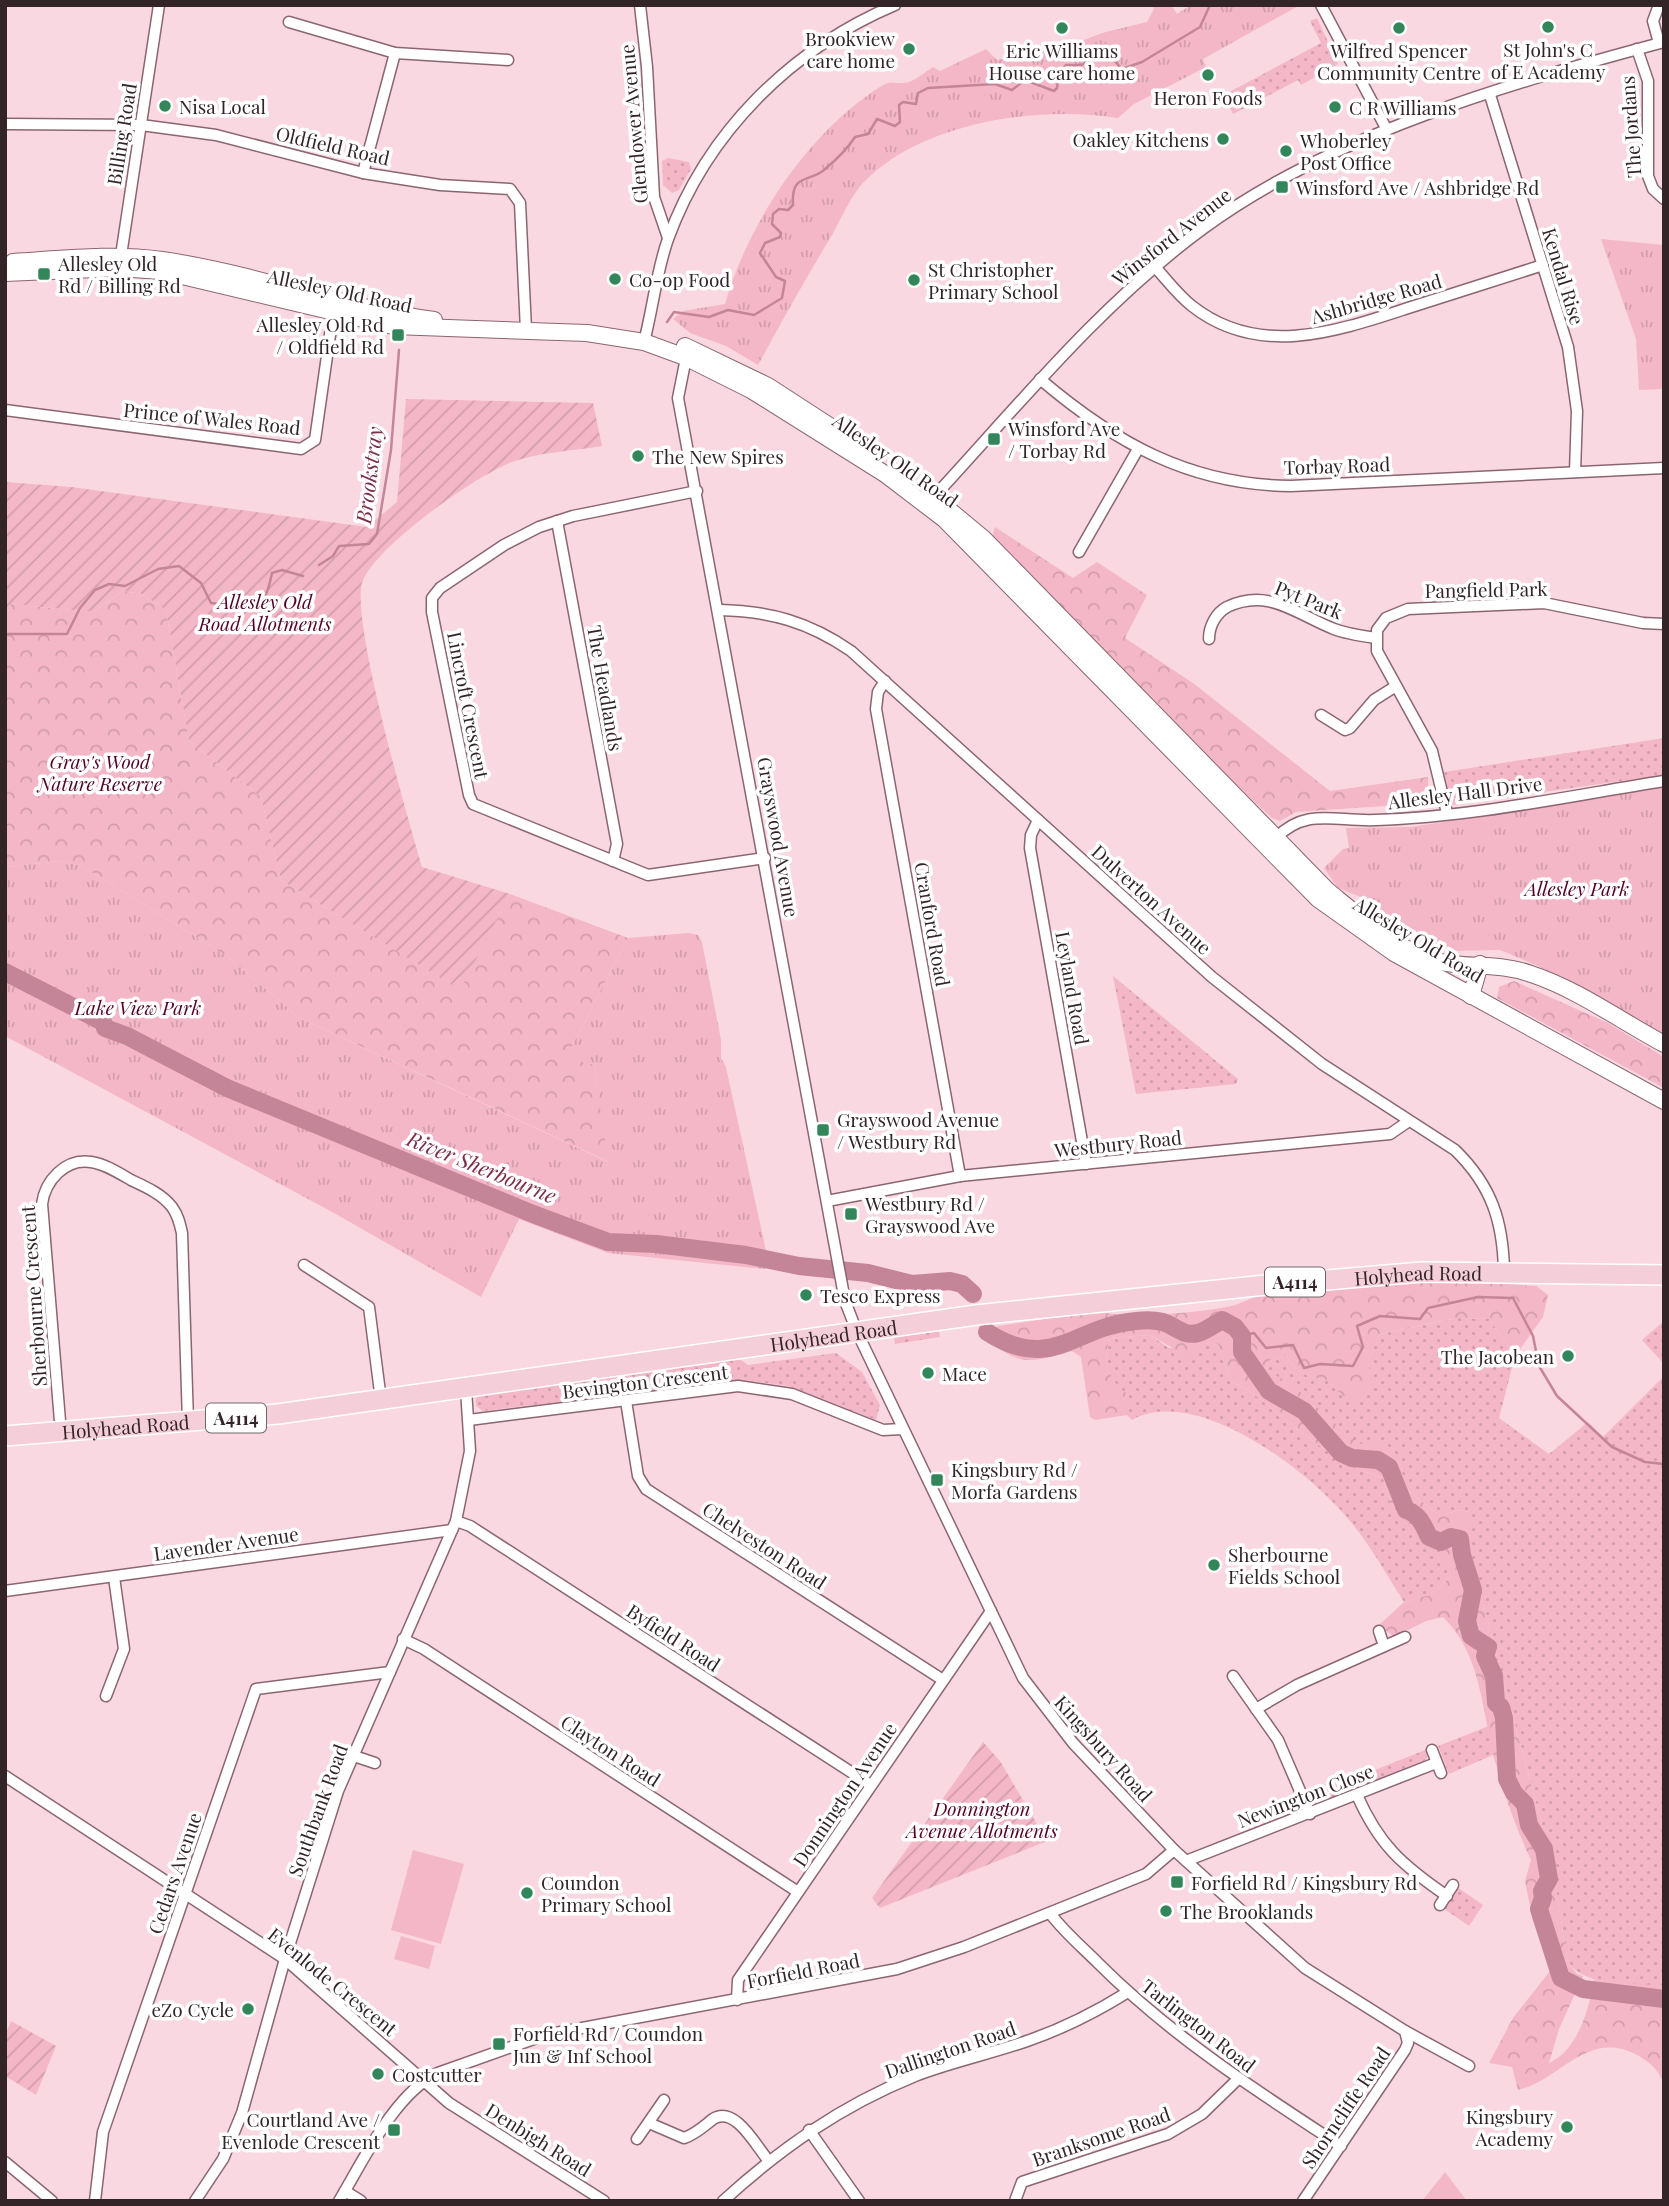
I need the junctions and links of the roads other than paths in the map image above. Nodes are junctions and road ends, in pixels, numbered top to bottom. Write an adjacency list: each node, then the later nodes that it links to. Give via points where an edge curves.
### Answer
1 (159, 5): 14 (street, Billing Road)
2 (640, 5): 18 (street, Glendower Avenue, via 654,197)
3 (895, 5): 6 (street)
4 (1321, 5): 15 (street)
5 (1659, 5): 8 (street, via 1653,21)
6 (874, 9): 18 (street, via 825,41 750,104 697,177)
7 (289, 22): 10 (street)
8 (1662, 42): 9 (street, Winsford Avenue)
9 (1637, 49): 12 (street, Winsford Avenue); 17 (street, The Jordans, via 1648,81 1648,176)
10 (395, 53): 11 (street); 16 (street)
11 (508, 60)
12 (1490, 95): 15 (street, Winsford Avenue); 21 (street, Kendal Rise)
13 (5, 124): 14 (street, Oldfield Road)
14 (141, 125): 16 (street, Oldfield Road, via 216,135); 20 (street, Billing Road)
15 (1387, 130): 22 (street, Winsford Avenue, via 1267,187)
16 (363, 173): 25 (street, Oldfield Road, via 440,185 503,187 516,194)
17 (1664, 199)
18 (668, 238): 26 (street, via 654,282)
19 (5, 262): 20 (main road, Allesley Old Road)
20 (120, 262): 23 (main road, Allesley Old Road); 24 (main road, Allesley Old Road, via 215,271)
21 (1543, 265): 22 (street, Ashbridge Road, via 1351,327 1288,338 1249,333 1208,316); 32 (street, Kendal Rise, via 1571,362 1577,411)
22 (1155, 267): 28 (street, Winsford Avenue)
23 (5, 273)
24 (334, 307): 25 (main road, Allesley Old Road, via 434,320); 29 (street, Prince of Wales Road, via 315,440 301,449)
25 (525, 325): 26 (main road, Allesley Old Road)
26 (645, 338): 27 (main road, Allesley Old Road)
27 (687, 352): 33 (street, Grayswood Avenue, via 678,398); 34 (main road, Allesley Old Road, via 779,393)
28 (1040, 379): 30 (street, Torbay Road, via 1088,419); 34 (street, Winsford Avenue)
29 (5, 410)
30 (1138, 449): 32 (street, Torbay Road, via 1209,475 1272,486); 36 (street)
31 (1664, 468): 32 (street, Torbay Road)
32 (1576, 472)
33 (697, 491): 35 (street, Lincroft Crescent); 37 (street, Grayswood Avenue)
34 (931, 500): 41 (main road, Allesley Old Road, via 984,539)
35 (558, 521): 50 (street, The Headlands, via 617,844); 50 (street, Lincroft Crescent, via 504,545 449,582 432,598 432,612 473,804)
36 (1079, 552)
37 (719, 610): 42 (street, Dulverton Avenue, via 771,614 812,626 851,651); 49 (street, Grayswood Avenue)
38 (1664, 624): 39 (street, Pangfield Park, via 1544,603 1446,607 1393,613 1381,624)
39 (1376, 638): 40 (street, Pyt Park, via 1335,629 1279,602 1257,598 1221,610); 43 (street, via 1379,656)
40 (1209, 639)
41 (1113, 680): 48 (main road, Allesley Old Road); 52 (main road, Allesley Old Road, via 1318,899 1365,934)
42 (885, 681): 47 (street, Dulverton Avenue); 57 (street, Cranford Road, via 876,709)
43 (1396, 686): 44 (street, via 1374,700 1345,730); 46 (street, via 1433,751)
44 (1321, 715)
45 (1664, 781): 46 (street, Allesley Hall Drive)
46 (1447, 813): 48 (street, Allesley Hall Drive, via 1373,821 1306,818)
47 (1038, 820): 55 (street, Dulverton Avenue, via 1258,1014); 56 (street, Leyland Road, via 1030,848)
48 (1276, 838): 51 (main road, Allesley Old Road, via 1328,891 1378,929 1432,959)
49 (765, 858): 50 (street, Lincroft Crescent, via 655,875); 58 (street, Grayswood Avenue)
50 (613, 861)
51 (1480, 964): 52 (main road); 53 (main road, Allesley Old Road, via 1534,974)
52 (1471, 996): 54 (main road, Allesley Old Road)
53 (1664, 1044)
54 (1664, 1101)
55 (1409, 1121): 56 (street, Westbury Road, via 1390,1134); 60 (street, Dulverton Avenue, via 1455,1150 1487,1188 1501,1225)
56 (1086, 1164): 57 (street, Westbury Road)
57 (960, 1176): 58 (street, Westbury Road)
58 (827, 1202): 62 (street, Grayswood Avenue)
59 (304, 1265): 64 (street, via 369,1307)
60 (1504, 1271): 61 (highway, Holyhead Road / A4114); 62 (highway, Holyhead Road / A4114, via 1357,1277 976,1315)
61 (1664, 1275)
62 (857, 1332): 63 (highway, Holyhead Road / A4114); 68 (street, Kingsbury Road)
63 (467, 1389): 64 (highway, Holyhead Road / A4114); 66 (street, Southbank Road)
64 (381, 1400): 67 (highway, Holyhead Road / A4114)
65 (626, 1401): 66 (street, Bevington Crescent); 68 (street, Bevington Crescent, via 711,1388 765,1388 814,1401 883,1430); 81 (street, Chelveston Road, via 638,1476 646,1489)
66 (469, 1420): 71 (street, Southbank Road, via 467,1476)
67 (188, 1422): 69 (highway, Holyhead Road / A4114); 69 (street, Sherbourne Crescent, via 178,1216 152,1190 89,1161 58,1173 46,1188 42,1204)
68 (902, 1429): 74 (street, Kingsbury Road)
69 (61, 1433): 70 (highway, Holyhead Road / A4114)
70 (5, 1436)
71 (454, 1526): 72 (street, Lavender Avenue); 77 (street, Southbank Road); 88 (street, Byfield Road, via 470,1526)
72 (114, 1577): 73 (street, Lavender Avenue); 82 (street, via 124,1649)
73 (5, 1591)
74 (991, 1611): 81 (street, Donnington Avenue); 91 (street, Kingsbury Road, via 1023,1678 1042,1705 1100,1774)
75 (1379, 1630): 78 (street)
76 (1405, 1637): 78 (street)
77 (403, 1639): 79 (street, Southbank Road); 94 (street, Clayton Road)
78 (1384, 1646): 83 (street)
79 (390, 1672): 85 (street, Southbank Road); 95 (street, Cedars Avenue, via 256,1689)
80 (1233, 1676): 83 (street)
81 (943, 1680): 88 (street, Donnington Avenue)
82 (106, 1696)
83 (1256, 1709): 90 (street, via 1278,1740)
84 (1432, 1750): 89 (street, Newington Close, via 1439,1768)
85 (354, 1756): 86 (street); 97 (street, Southbank Road, via 338,1791)
86 (374, 1763)
87 (5, 1776): 95 (street, Evenlode Crescent)
88 (871, 1785): 94 (street, Donnington Avenue)
89 (1357, 1795): 90 (street, Newington Close); 93 (street, via 1388,1849 1410,1871 1443,1900)
90 (1310, 1814): 92 (street, Newington Close)
91 (1174, 1850): 92 (street, Kingsbury Road); 96 (street, Forfield Road, via 1146,1874)
92 (1185, 1861): 100 (street, Kingsbury Road, via 1305,1968)
93 (1453, 1885)
94 (798, 1892): 99 (street, Donnington Avenue, via 738,1980)
95 (186, 1894): 97 (street, Evenlode Crescent); 113 (street, Cedars Avenue, via 103,2132)
96 (1051, 1913): 98 (street, Tarlington Road); 99 (street, Forfield Road, via 897,1969)
97 (285, 1959): 103 (street, Evenlode Crescent); 114 (street, Southbank Road, via 237,2127 223,2159)
98 (1128, 1992): 102 (street, Tarlington Road); 106 (street, Dallington Road, via 1028,2041 916,2076)
99 (737, 2000): 103 (street, Forfield Road, via 545,2035)
100 (1405, 2031): 101 (street, Kingsbury Road); 108 (street, Shorncliffe Road, via 1405,2050)
101 (1469, 2066)
102 (1238, 2079): 108 (street, Tarlington Road); 119 (street, Branksome Road, via 1202,2114 1168,2134 1022,2182)
103 (423, 2080): 111 (street, via 402,2101); 116 (street, Denbigh Road, via 449,2103)
104 (664, 2101): 105 (street)
105 (649, 2123): 107 (street); 109 (street, via 684,2138 717,2117 729,2116)
106 (809, 2130): 109 (street, Dallington Road); 118 (street)
107 (637, 2139)
108 (1341, 2146): 120 (street, Shorncliffe Road)
109 (768, 2160): 117 (street, Dallington Road)
110 (5, 2162): 112 (street)
111 (342, 2196): 115 (street)
112 (52, 2201)
113 (95, 2201)
114 (195, 2201)
115 (361, 2201)
116 (604, 2201)
117 (723, 2201)
118 (859, 2201)
119 (1015, 2201)
120 (1303, 2201)

